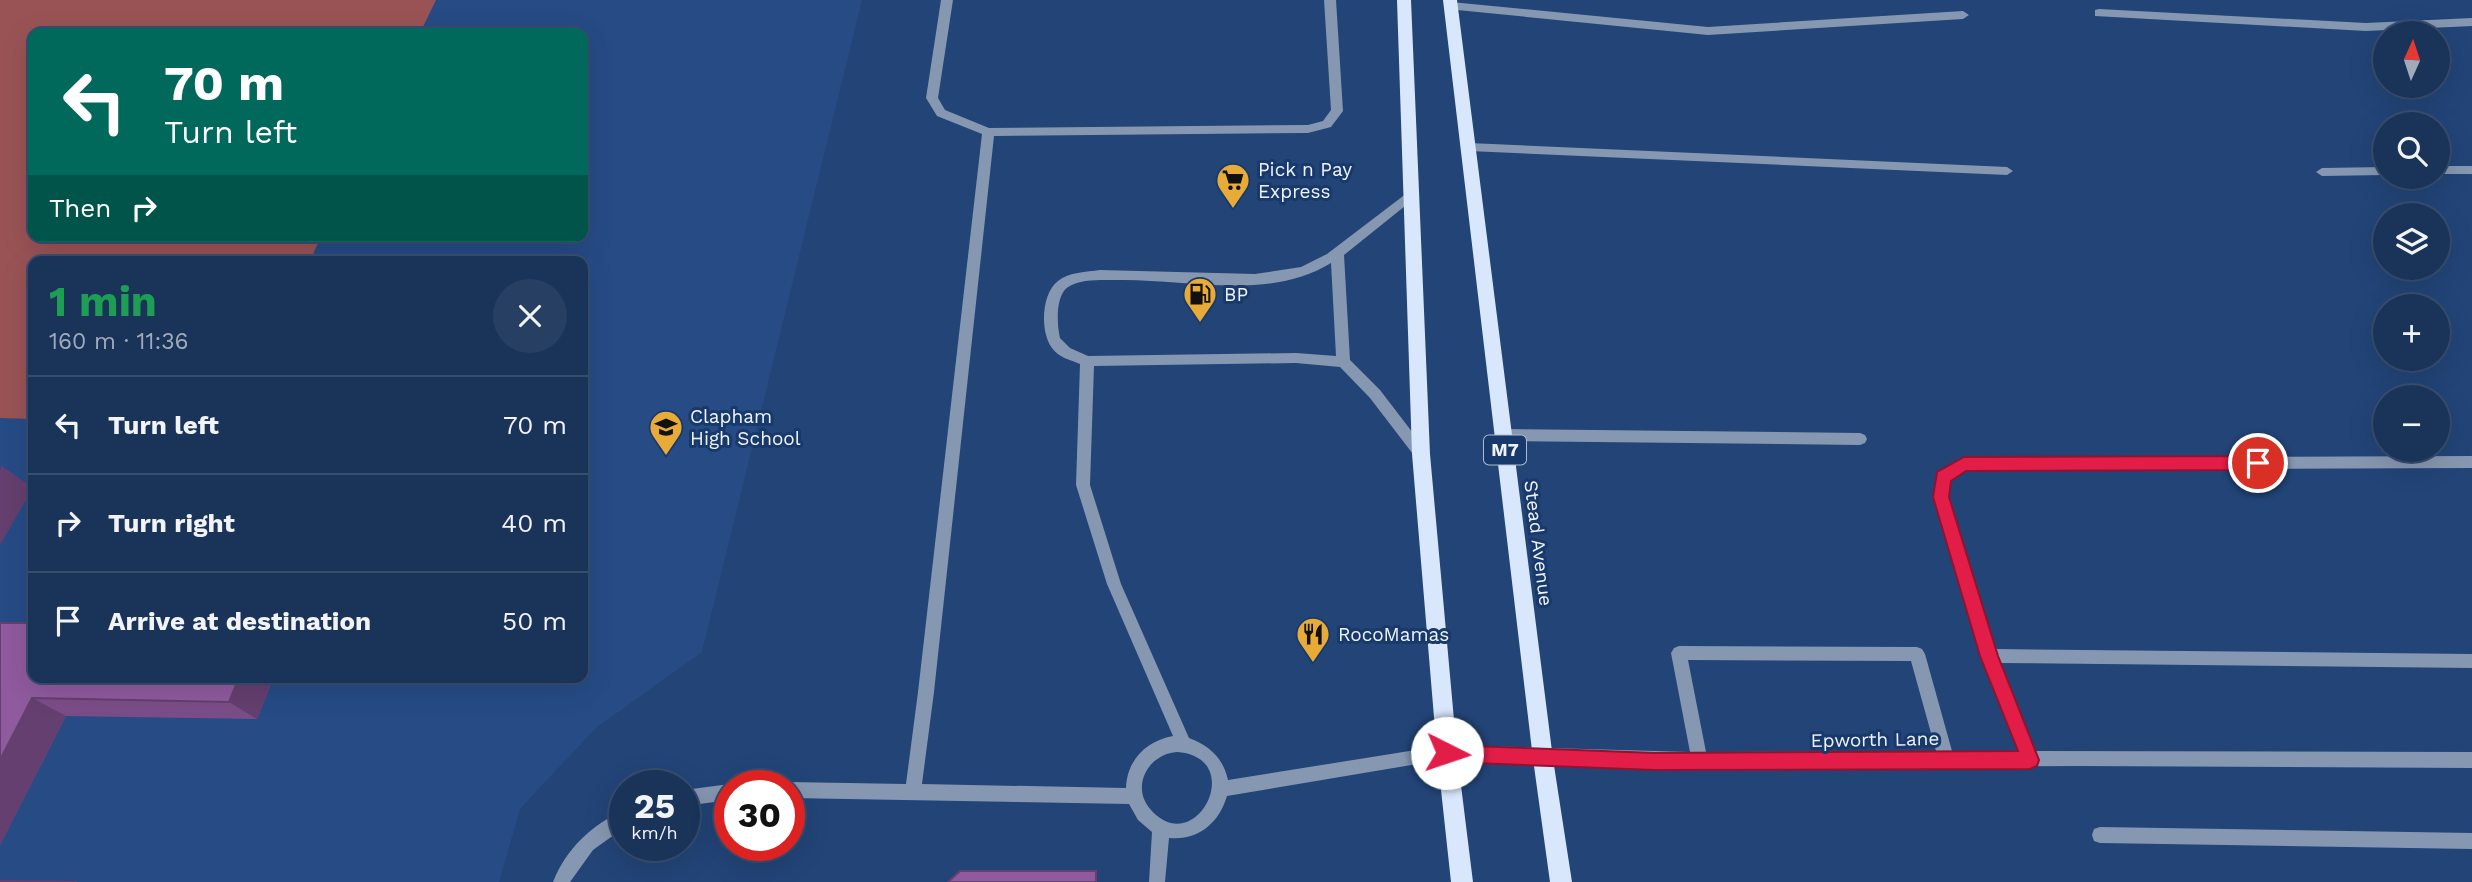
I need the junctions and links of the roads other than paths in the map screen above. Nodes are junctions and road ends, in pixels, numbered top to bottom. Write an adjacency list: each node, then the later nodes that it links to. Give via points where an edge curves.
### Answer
1 (947, 0): 8 (street, via 932,98 941,113)
2 (1330, 0): 8 (street, via 1337,111 1327,124 1308,129)
3 (1404, 0): 15 (main road)
4 (1450, 3): 6 (street, via 1708,31); 9 (main road, Stead Avenue / M7)
5 (2099, 13): 7 (street, via 2366,27)
6 (1963, 15)
7 (2472, 22)
8 (988, 132): 34 (street)
9 (1469, 146): 12 (street); 19 (main road, Stead Avenue / M7)
10 (2450, 170): 11 (street)
11 (2472, 170)
12 (2007, 171)
13 (2373, 171): 14 (street)
14 (2322, 172)
15 (1411, 195): 16 (street); 21 (main road)
16 (1337, 251): 17 (street, via 1311,269 1254,280 1115,275 1065,282 1054,297 1054,341 1062,350); 18 (street)
17 (1087, 361): 18 (street, via 1296,358); 25 (street, via 1083,485 1114,584)
18 (1343, 362): 21 (street)
19 (1503, 435): 20 (street); 28 (main road, Stead Avenue / M7)
20 (1860, 439)
21 (1422, 454): 26 (main road)
22 (2472, 462): 23 (street, via 1964,464 1943,477 1941,497)
23 (1989, 656): 24 (street); 29 (street)
24 (2472, 661)
25 (1184, 744): 32 (street, via 1211,758); 35 (street, via 1157,750 1146,758 1133,782)
26 (1447, 753): 28 (street, Epworth Lane); 32 (street, Epworth Lane); 42 (main road)
27 (1945, 758): 29 (street, Epworth Lane); 31 (street, Epworth Lane); 31 (street, via 1917,653 1679,653)
28 (1543, 759): 31 (street, Epworth Lane); 43 (main road, Stead Avenue / M7)
29 (2030, 760): 30 (street, Epworth Lane)
30 (2472, 760)
31 (1700, 762)
32 (1222, 789): 37 (street, via 1218,803 1200,823 1188,829)
33 (805, 790): 34 (street)
34 (913, 791): 35 (street)
35 (1134, 796): 37 (street, via 1147,820)
36 (609, 827): 40 (street, via 595,834)
37 (1161, 827): 41 (street)
38 (2100, 835): 39 (street)
39 (2472, 841)
40 (561, 882)
41 (1157, 882)
42 (1462, 882)
43 (1561, 882)

